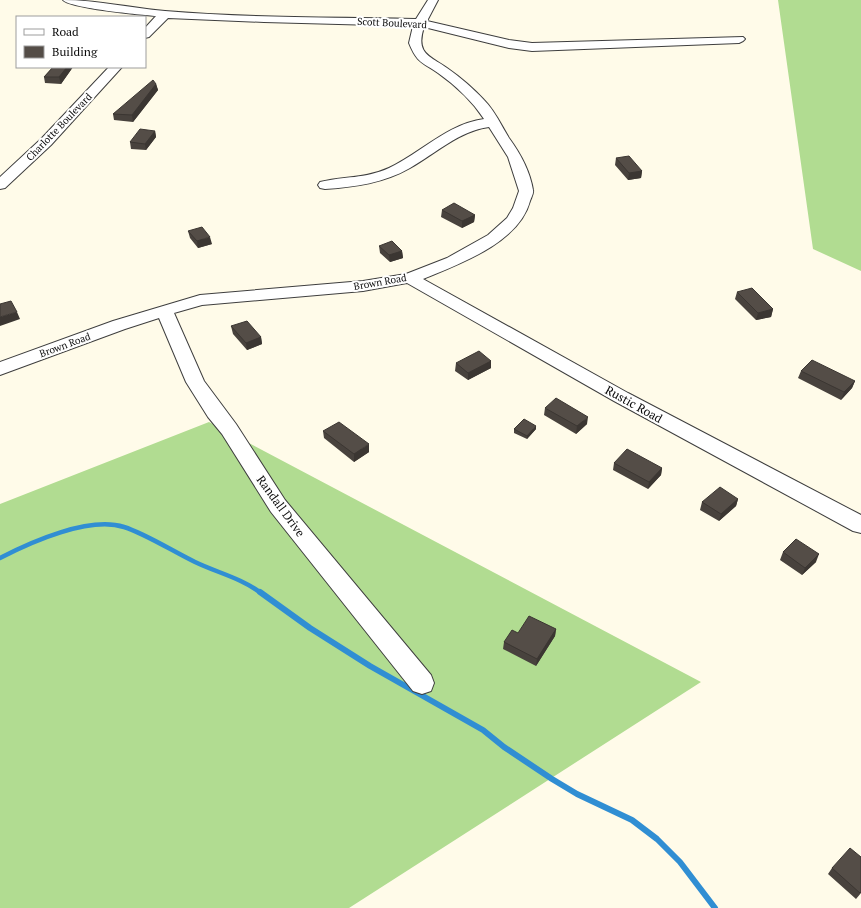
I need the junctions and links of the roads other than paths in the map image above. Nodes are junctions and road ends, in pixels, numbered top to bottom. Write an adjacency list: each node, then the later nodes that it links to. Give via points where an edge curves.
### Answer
1 (68, 0): 3 (street, Scott Boulevard)
2 (433, 0): 4 (street, Brown Road)
3 (165, 14): 4 (street, Scott Boulevard); 5 (street)
4 (421, 23): 6 (street, Scott Boulevard, via 532,47); 8 (street, Brown Road, via 415,43 424,60 443,71 480,103)
5 (146, 34)
6 (739, 39)
7 (115, 68): 9 (street, Charlotte Boulevard, via 46,142)
8 (493, 122): 10 (street, via 482,122 456,134 377,178 359,183); 11 (street, Brown Road, via 515,157 522,178 526,191 521,208 513,221 494,238 453,261)
9 (0, 185)
10 (325, 185)
11 (410, 278): 12 (street, Brown Road, via 363,286 200,300); 14 (street, Rustic Road, via 621,397)
12 (165, 312): 13 (street, Brown Road, via 119,325); 15 (street, Randall Drive, via 195,382 229,429 278,506)
13 (0, 369)
14 (861, 525)
15 (422, 683)

